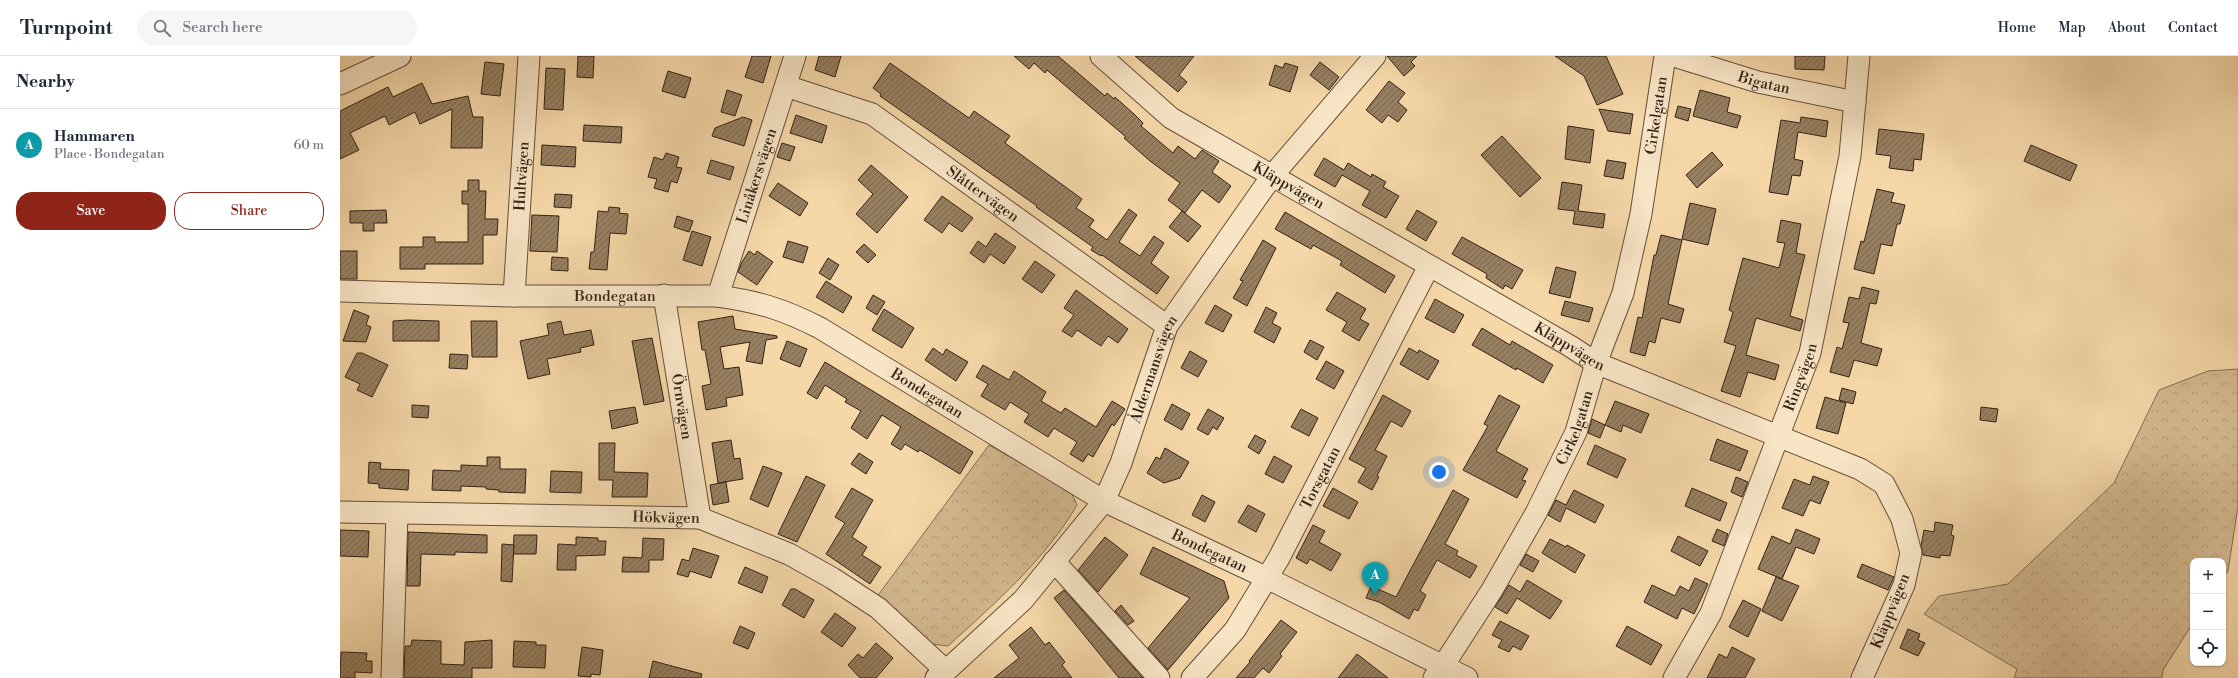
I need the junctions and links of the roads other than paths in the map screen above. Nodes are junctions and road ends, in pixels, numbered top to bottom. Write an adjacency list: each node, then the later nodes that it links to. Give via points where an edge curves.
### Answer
1 (400, 56): 9 (street)
2 (529, 56): 16 (street, Hultvägen)
3 (795, 56): 10 (street, Linåkersvägen)
4 (1101, 56): 12 (street, Kläppvägen, via 1171,118)
5 (1375, 56): 12 (street, Åldermansvägen)
6 (1665, 56): 19 (street, Cirkelgatan, via 1641,214 1623,293)
7 (1674, 56): 11 (street, Bigatan, via 1758,82)
8 (1859, 56): 11 (street, Ringvägen)
9 (340, 84)
10 (786, 86): 17 (street, Linåkersvägen); 18 (street, Slåttervägen, via 872,114)
11 (1855, 102): 20 (street, Ringvägen, via 1850,156 1810,353)
12 (1272, 176): 13 (street, Kläppvägen); 18 (street, Åldermansvägen)
13 (1429, 266): 19 (street, Kläppvägen); 26 (street, Torsgatan)
14 (340, 291): 16 (street, Bondegatan)
15 (664, 295): 16 (street, Bondegatan); 17 (street, Bondegatan); 24 (street, Örnvägen)
16 (514, 296)
17 (718, 296): 21 (street, Bondegatan, via 787,311 820,328)
18 (1166, 326): 21 (street, Åldermansvägen, via 1121,463)
19 (1596, 363): 20 (street, Kläppvägen); 27 (street, Cirkelgatan, via 1576,432 1536,513 1492,590)
20 (1778, 436): 33 (street, Ringvägen, via 1711,613); 34 (street, Kläppvägen, via 1860,469 1884,484 1902,519 1911,553 1904,585)
21 (1104, 501): 25 (street, Åldermansvägen); 26 (street, Bondegatan)
22 (340, 512): 23 (street, Hökvägen)
23 (397, 513): 24 (street, Hökvägen); 29 (street)
24 (700, 518): 28 (street, Hökvägen, via 789,554 832,578 878,608)
25 (1054, 561): 28 (street, Åldermansvägen, via 1024,600); 30 (street)
26 (1267, 578): 27 (street, Bondegatan); 31 (street, Torsgatan, via 1234,630)
27 (1438, 672): 32 (street, Bondegatan)
28 (941, 674)
29 (392, 678)
30 (1160, 678)
31 (1192, 678)
32 (1468, 678)
33 (1674, 678)
34 (1862, 678)

